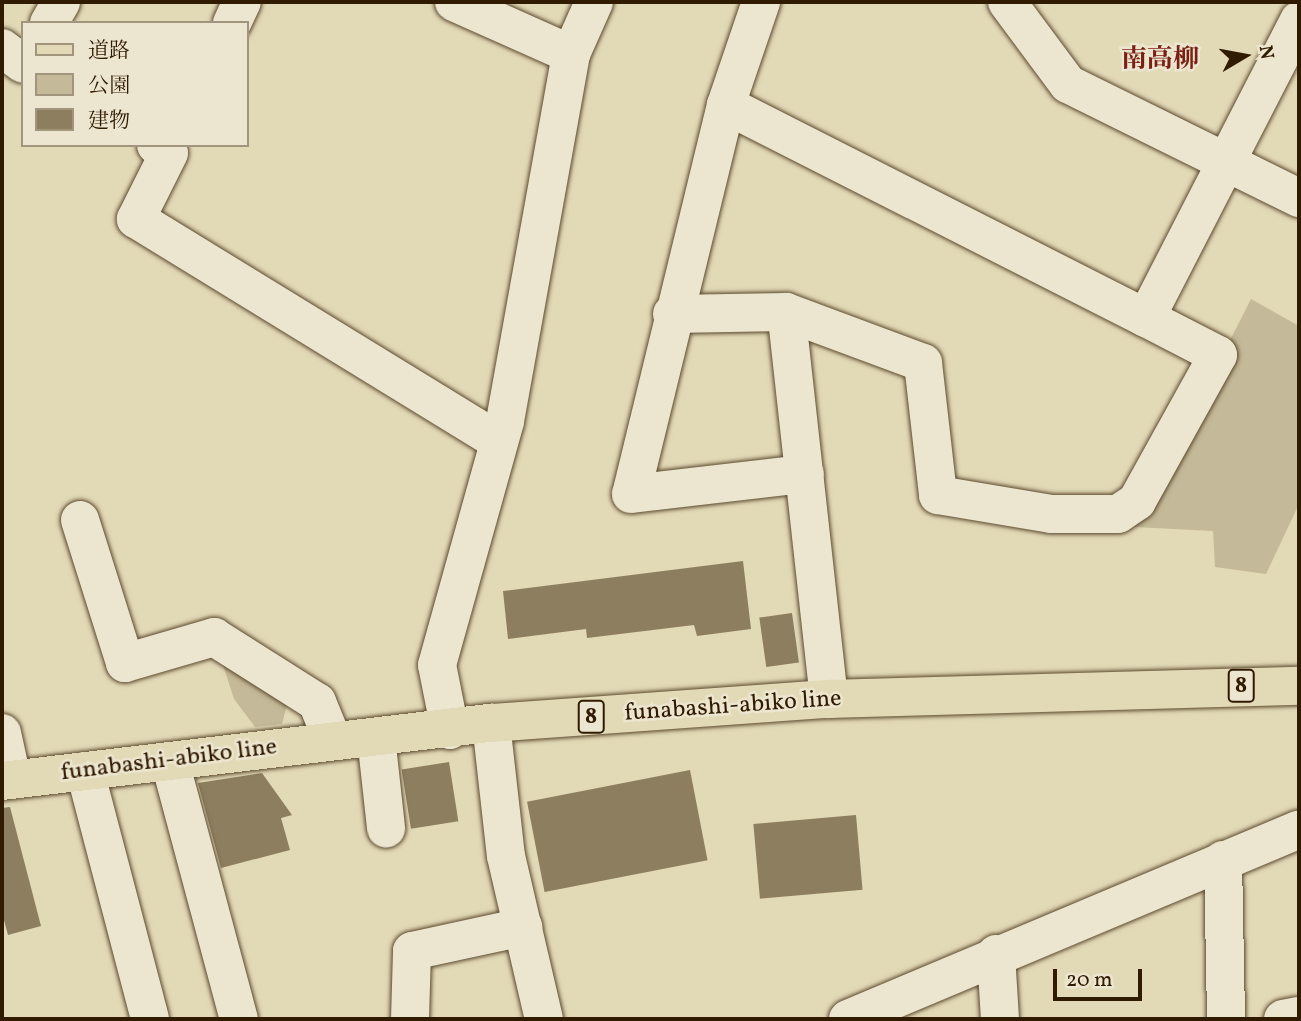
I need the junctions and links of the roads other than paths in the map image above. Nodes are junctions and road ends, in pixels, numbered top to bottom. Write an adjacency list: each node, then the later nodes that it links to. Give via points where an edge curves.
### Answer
1 (61, 2): 8 (street)
2 (242, 2): 9 (street)
3 (454, 2): 11 (street)
4 (594, 2): 11 (street)
5 (761, 2): 13 (street)
6 (1007, 2): 15 (street, via 1068,84)
7 (1299, 20): 15 (street)
8 (50, 21)
9 (233, 21)
10 (2, 48): 12 (street)
11 (571, 54): 20 (street, via 518,359)
12 (21, 62)
13 (726, 105): 18 (street); 19 (street)
14 (166, 148): 20 (street, via 136,219)
15 (1223, 162): 16 (street); 19 (street)
16 (1299, 198)
17 (786, 312): 18 (street); 19 (street, via 923,363 938,495 1051,514 1118,514 1138,501 1218,355); 21 (street)
18 (672, 314): 21 (street, via 631,494)
19 (1146, 318)
20 (497, 440): 26 (street, via 437,665)
21 (805, 474): 24 (street)
22 (80, 520): 29 (street, via 125,663 214,637 317,702)
23 (1299, 686): 24 (main road, funabashi-abiko line / 8)
24 (829, 699): 25 (main road, funabashi-abiko line / 8)
25 (491, 723): 26 (main road, funabashi-abiko line / 8); 36 (street, via 506,856)
26 (450, 730): 28 (main road, funabashi-abiko line / 8)
27 (2, 733): 32 (street)
28 (376, 737): 29 (main road, funabashi-abiko line / 8); 33 (street)
29 (333, 741): 30 (main road, funabashi-abiko line / 8)
30 (170, 762): 31 (main road, funabashi-abiko line / 8); 40 (street)
31 (85, 771): 32 (main road, funabashi-abiko line / 8); 39 (street)
32 (7, 780)
33 (386, 828)
34 (1299, 829): 35 (street)
35 (1223, 860): 37 (street); 45 (street)
36 (523, 927): 41 (street, via 412,951); 42 (street)
37 (996, 954): 43 (street); 44 (street)
38 (1299, 1016): 46 (street)
39 (150, 1019)
40 (239, 1019)
41 (410, 1019)
42 (544, 1019)
43 (848, 1019)
44 (1000, 1019)
45 (1226, 1019)
46 (1283, 1019)

